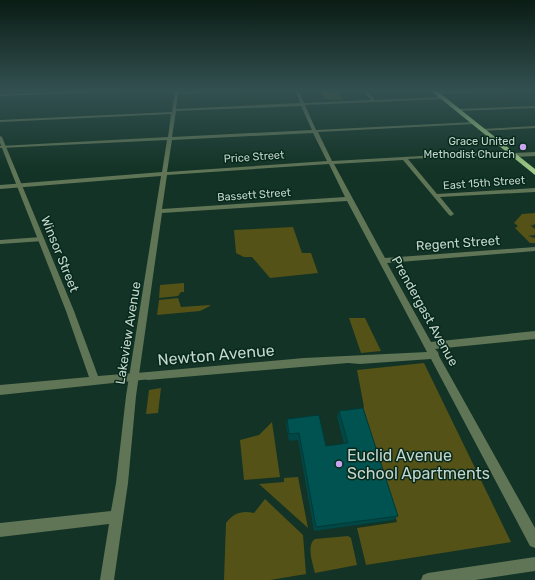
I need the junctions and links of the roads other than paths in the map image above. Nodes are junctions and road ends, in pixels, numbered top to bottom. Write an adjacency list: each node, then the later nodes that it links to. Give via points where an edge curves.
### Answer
1 (76, 117): 5 (street)
2 (172, 117): 11 (street, Lakeview Avenue)
3 (310, 117): 9 (street, Prendergast Avenue)
4 (467, 117): 6 (highway)
5 (0, 121)
6 (474, 123): 8 (highway); 9 (street)
7 (535, 127): 8 (street)
8 (482, 130): 13 (highway)
9 (315, 131): 11 (street); 16 (street, Prendergast Avenue)
10 (0, 137): 12 (street, Winsor Street)
11 (169, 139): 12 (street); 17 (street, Lakeview Avenue)
12 (2, 147): 19 (street, Winsor Street)
13 (511, 154): 14 (street, Price Street); 15 (street, Price Street); 18 (highway)
14 (535, 154)
15 (404, 158): 16 (street, Price Street); 22 (street)
16 (332, 162): 17 (street, Price Street); 23 (street, Prendergast Avenue)
17 (166, 173): 19 (street, Price Street); 24 (street, Lakeview Avenue)
18 (535, 173)
19 (20, 185): 20 (street, Price Street); 26 (street, Winsor Street)
20 (0, 187)
21 (535, 190): 22 (street, East 15th Street)
22 (435, 196): 25 (street)
23 (349, 199): 24 (street, Bassett Street); 29 (street, Prendergast Avenue)
24 (160, 212): 32 (street, Lakeview Avenue)
25 (451, 214)
26 (42, 239): 27 (street); 33 (street, Winsor Street)
27 (0, 242)
28 (535, 248): 29 (street, Regent Street)
29 (382, 261): 31 (street, Prendergast Avenue)
30 (535, 335): 31 (street, Newton Avenue)
31 (432, 350): 32 (street, Newton Avenue, via 360,360 304,362); 37 (street, Prendergast Avenue)
32 (134, 378): 33 (street, Newton Avenue); 35 (street, Lakeview Avenue)
33 (95, 381): 34 (street, Newton Avenue)
34 (0, 390)
35 (116, 517): 36 (street); 39 (street, Lakeview Avenue)
36 (0, 530)
37 (535, 541)
38 (535, 564): 40 (street)
39 (107, 580)
40 (428, 580)

